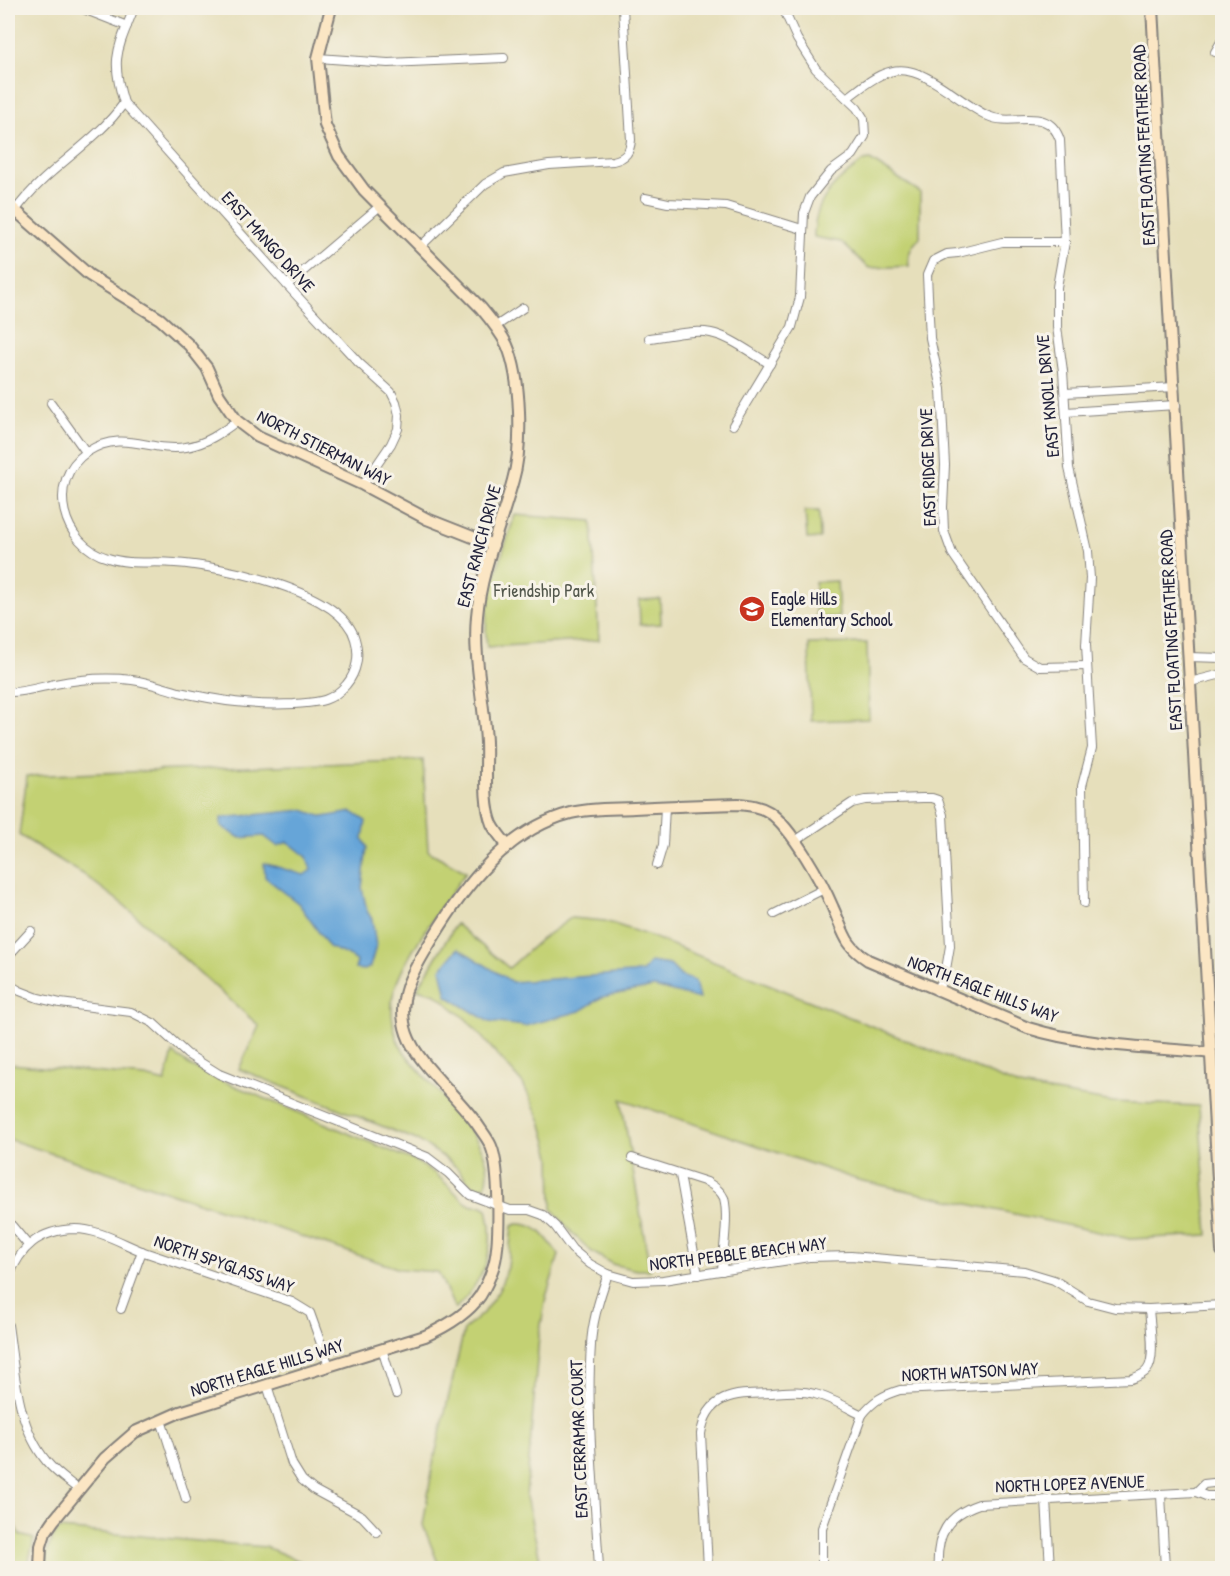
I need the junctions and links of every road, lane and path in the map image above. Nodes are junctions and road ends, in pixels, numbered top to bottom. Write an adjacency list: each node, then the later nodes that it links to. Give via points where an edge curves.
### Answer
1 (81, 8): 7 (street)
2 (134, 8): 7 (street, EAST MANGO DRIVE)
3 (330, 8): 10 (street, EAST RANCH DRIVE)
4 (623, 8): 19 (street, via 631,140 626,156 613,161 549,165 504,173 485,184)
5 (783, 8): 12 (street, via 816,69)
6 (1152, 8): 25 (street, EAST FLOATING FEATHER ROAD)
7 (127, 26): 13 (street, EAST MANGO DRIVE, via 115,62)
8 (1222, 40): 9 (street)
9 (1215, 52)
10 (318, 58): 11 (street, via 388,63); 15 (street, EAST RANCH DRIVE, via 325,125 339,156)
11 (504, 58)
12 (847, 98): 17 (street, via 864,120 865,136 859,148 826,176 810,197); 18 (street, EAST KNOLL DRIVE, via 879,75 907,70 988,117 1038,119 1052,125 1060,140)
13 (124, 103): 16 (street, via 112,120); 20 (street, EAST MANGO DRIVE)
14 (645, 198): 17 (street, via 726,206)
15 (380, 206): 19 (street, EAST RANCH DRIVE); 20 (street)
16 (11, 208): 30 (street, NORTH STIERMAN WAY, via 89,275 160,319 189,345)
17 (802, 229): 24 (street, via 797,312 786,340)
18 (1065, 242): 26 (street, EAST KNOLL DRIVE, via 1056,308); 37 (street, EAST RIDGE DRIVE, via 1002,242 947,254 933,261 927,275 930,338 941,389 944,531 952,553 1024,658 1040,668)
19 (420, 248): 22 (street, EAST RANCH DRIVE)
20 (287, 285): 33 (street, EAST MANGO DRIVE, via 391,392 396,402 398,429)
21 (523, 308): 22 (street)
22 (496, 326): 34 (street, EAST RANCH DRIVE, via 514,367 519,436 514,477)
23 (649, 338): 24 (street, via 712,333)
24 (770, 364): 31 (street)
25 (1175, 387): 26 (street); 28 (street, EAST FLOATING FEATHER ROAD)
26 (1065, 393): 29 (street, EAST KNOLL DRIVE)
27 (51, 403): 32 (street)
28 (1176, 405): 29 (street); 35 (street, EAST FLOATING FEATHER ROAD)
29 (1066, 412): 37 (street, EAST KNOLL DRIVE, via 1070,468 1088,551)
30 (237, 421): 32 (street, via 203,443 185,448 120,440); 33 (street, NORTH STIERMAN WAY, via 258,437)
31 (733, 425)
32 (86, 452): 40 (street, via 64,482 62,500 67,522 78,540 92,552 118,561 175,563 247,574 293,590 345,621 355,637 357,666 336,696 311,703 232,703 133,680 81,680)
33 (363, 485): 34 (street, NORTH STIERMAN WAY, via 427,519)
34 (493, 545): 43 (street, EAST RANCH DRIVE, via 477,615 476,651 488,813)
35 (1188, 657): 36 (street); 39 (street, EAST FLOATING FEATHER ROAD)
36 (1222, 658)
37 (1087, 666): 46 (street, EAST KNOLL DRIVE, via 1092,748 1082,786)
38 (1222, 674): 39 (street)
39 (1190, 682): 52 (street, EAST FLOATING FEATHER ROAD)
40 (8, 692)
41 (665, 807): 42 (street, NORTH EAGLE HILLS WAY, via 753,805 769,813); 43 (street, NORTH EAGLE HILLS WAY, via 572,813 549,820); 44 (street, via 664,837)
42 (795, 841): 45 (street, NORTH EAGLE HILLS WAY); 51 (street, via 852,803 938,800 943,815 950,946 945,975)
43 (507, 846): 57 (street, NORTH EAGLE HILLS WAY, via 466,887 449,911 411,974 402,1014 417,1053 492,1147)
44 (657, 865)
45 (824, 889): 47 (street); 51 (street, NORTH EAGLE HILLS WAY, via 840,928 857,953)
46 (1084, 903)
47 (774, 914)
48 (31, 931): 49 (street)
49 (8, 956)
50 (8, 984): 57 (street, NORTH PEBBLE BEACH WAY, via 38,998 131,1012 153,1023 187,1054 219,1074 427,1157 470,1195)
51 (937, 991): 52 (street, NORTH EAGLE HILLS WAY, via 1051,1035)
52 (1211, 1053): 53 (street, EAST FLOATING FEATHER ROAD)
53 (1219, 1130): 54 (street, EAST FLOATING FEATHER ROAD)
54 (1220, 1156): 61 (street, EAST FLOATING FEATHER ROAD)
55 (633, 1158): 56 (street)
56 (680, 1174): 62 (street, via 707,1182 723,1196); 64 (street)
57 (497, 1205): 63 (street, NORTH PEBBLE BEACH WAY, via 543,1215 573,1249); 70 (street, NORTH EAGLE HILLS WAY, via 494,1266 479,1297 444,1327)
58 (8, 1221): 59 (street)
59 (28, 1245): 60 (street, NORTH SPYGLASS WAY, via 41,1236 76,1229); 65 (street, via 14,1262)
60 (141, 1251): 67 (street, NORTH SPYGLASS WAY); 71 (street, NORTH SPYGLASS WAY, via 292,1302 310,1313)
61 (1222, 1251)
62 (722, 1270): 64 (street, NORTH PEBBLE BEACH WAY); 68 (street, NORTH PEBBLE BEACH WAY, via 829,1256 1024,1271 1053,1280 1102,1306)
63 (608, 1274): 64 (street, NORTH PEBBLE BEACH WAY, via 633,1281); 85 (street, EAST CERRAMAR COURT, via 591,1343 590,1410)
64 (698, 1275)
65 (8, 1279)
66 (1222, 1305): 68 (street, NORTH PEBBLE BEACH WAY)
67 (121, 1309)
68 (1149, 1309): 74 (street, NORTH WATSON WAY, via 1152,1359 1141,1376 900,1390 873,1401)
69 (8, 1325): 77 (street, via 20,1403 29,1432 47,1462)
70 (382, 1349): 71 (street, NORTH EAGLE HILLS WAY); 73 (street)
71 (329, 1366): 72 (street, NORTH EAGLE HILLS WAY)
72 (267, 1385): 75 (street, NORTH EAGLE HILLS WAY); 83 (street, via 292,1464 302,1480 362,1516)
73 (396, 1394)
74 (862, 1414): 86 (street, via 825,1397 799,1392 738,1394 711,1408 701,1434); 87 (street, via 822,1528)
75 (161, 1420): 77 (street, NORTH EAGLE HILLS WAY, via 135,1432 105,1458); 81 (street)
76 (1222, 1482): 78 (street, NORTH LOPEZ AVENUE, via 1204,1484)
77 (79, 1490): 84 (street, NORTH EAGLE HILLS WAY, via 45,1533)
78 (1196, 1492): 79 (street, NORTH LOPEZ AVENUE); 80 (street, NORTH LOPEZ AVENUE)
79 (1161, 1495): 82 (street, NORTH LOPEZ AVENUE); 90 (street)
80 (1222, 1496)
81 (186, 1499)
82 (1046, 1500): 88 (street, NORTH LOPEZ AVENUE, via 979,1504 959,1513 939,1541); 89 (street)
83 (377, 1532)
84 (40, 1569)
85 (599, 1569)
86 (708, 1569)
87 (822, 1569)
88 (938, 1569)
89 (1050, 1569)
90 (1166, 1569)

